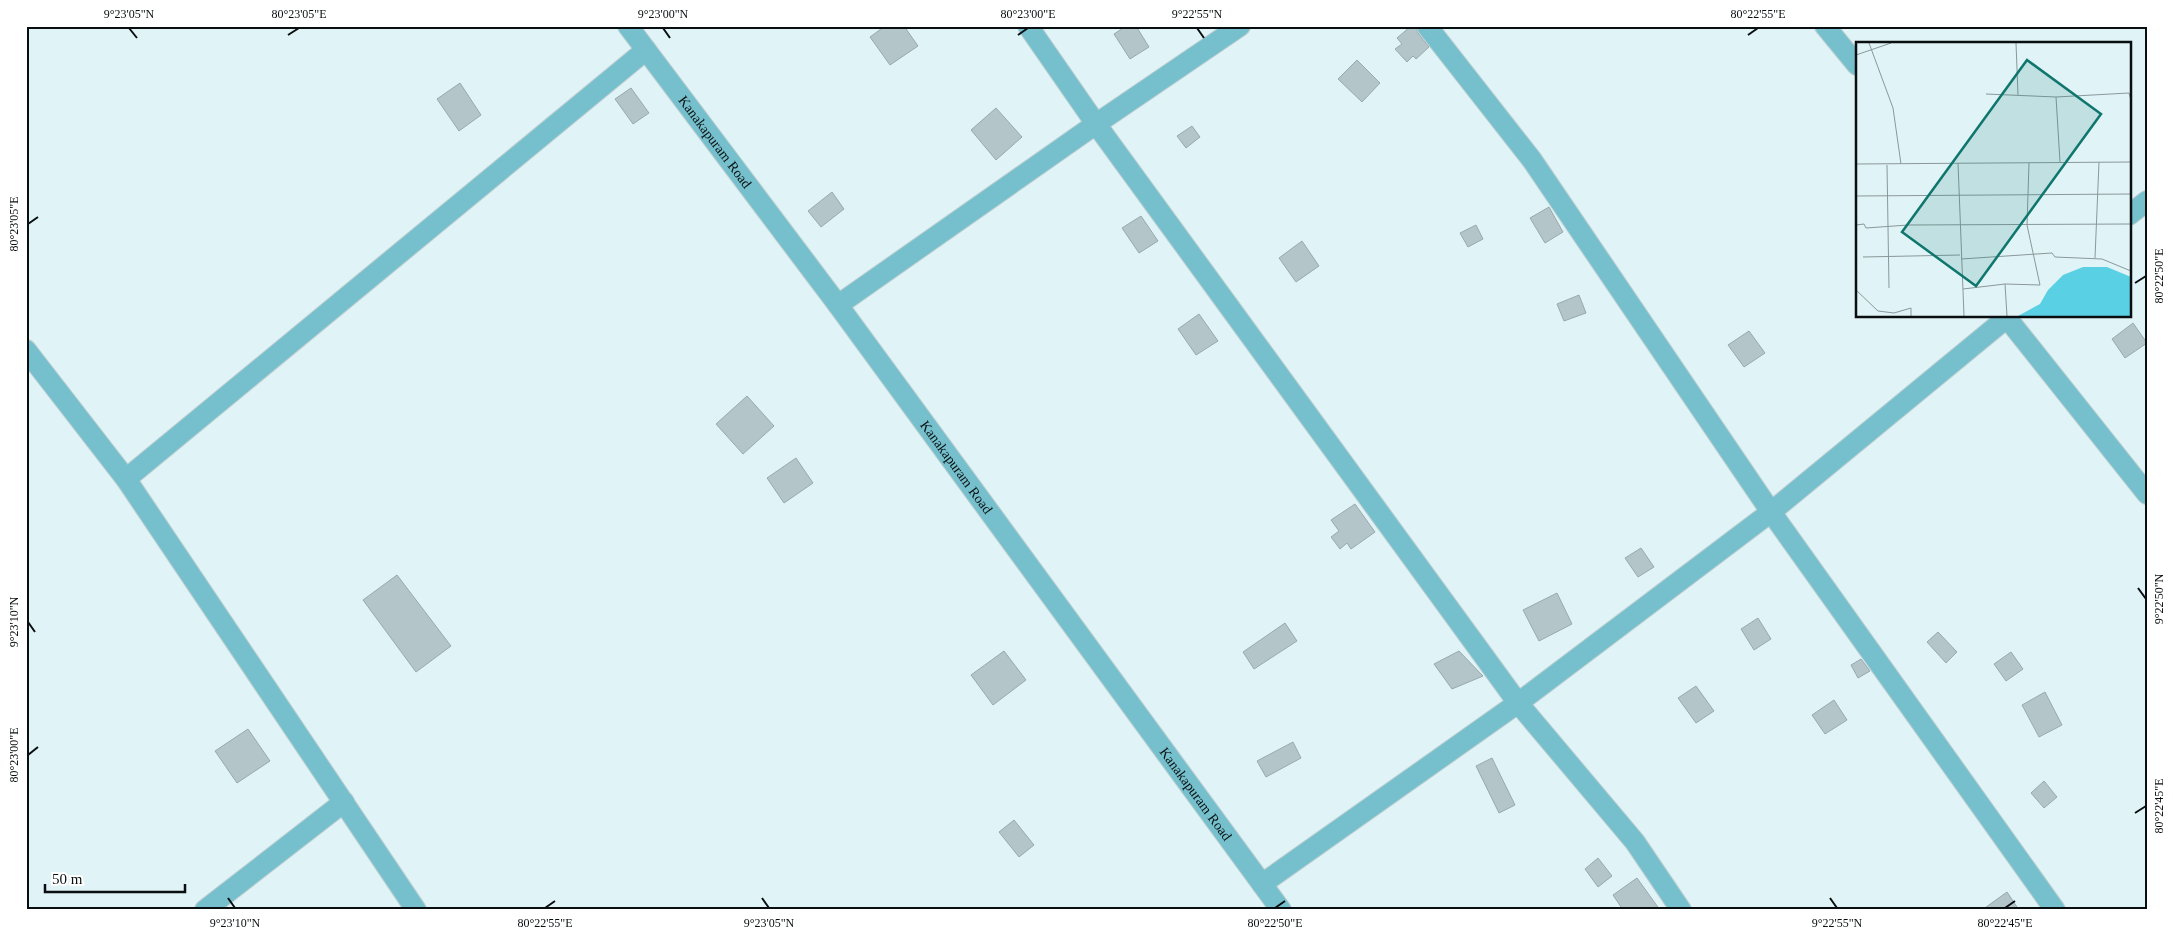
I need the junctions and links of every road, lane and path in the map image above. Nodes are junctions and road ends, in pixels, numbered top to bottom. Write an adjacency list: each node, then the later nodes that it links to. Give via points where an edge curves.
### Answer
1 (628, 26): 6 (street, Kanakapuram Road)
2 (1028, 26): 8 (street)
3 (1240, 26): 8 (street)
4 (1428, 26): 17 (street, via 1532,160)
5 (1825, 26): 7 (street)
6 (646, 50): 11 (street, Kanakapuram Road); 15 (street)
7 (1856, 64)
8 (1096, 124): 11 (street); 18 (street)
9 (2147, 201): 10 (street)
10 (2130, 214)
11 (838, 305): 20 (street, Kanakapuram Road)
12 (2007, 318): 17 (street)
13 (2009, 318): 16 (street)
14 (26, 350): 15 (street)
15 (126, 479): 19 (street)
16 (2147, 494)
17 (1771, 512): 18 (street); 25 (street)
18 (1518, 703): 20 (street); 24 (street, via 1635,842)
19 (344, 802): 21 (street); 22 (street)
20 (1262, 884): 23 (street, Kanakapuram Road)
21 (205, 910)
22 (416, 910)
23 (1281, 910)
24 (1680, 910)
25 (2055, 910)

